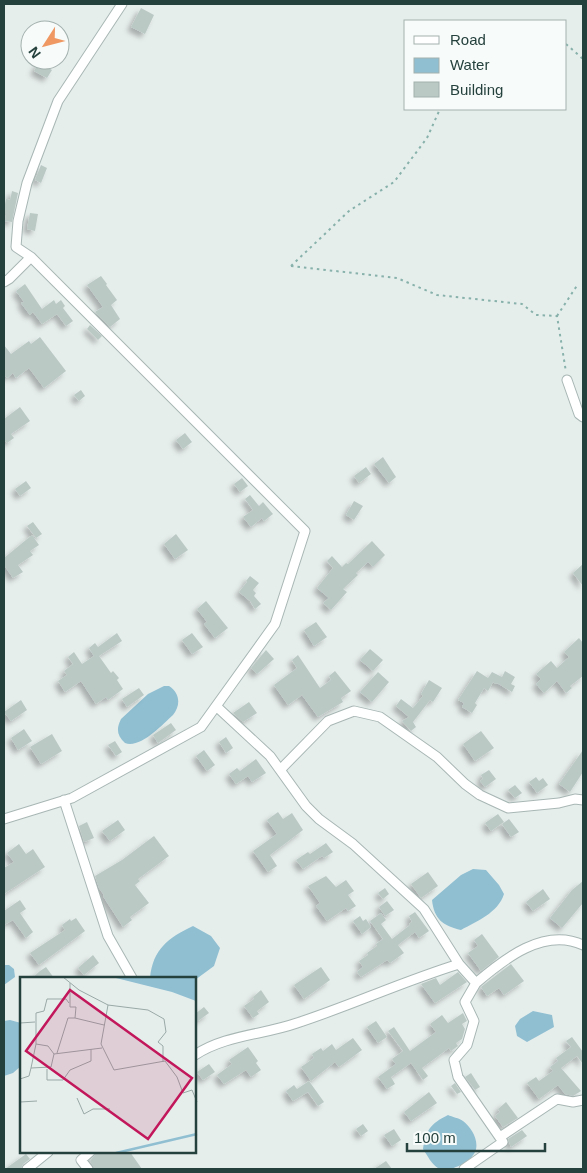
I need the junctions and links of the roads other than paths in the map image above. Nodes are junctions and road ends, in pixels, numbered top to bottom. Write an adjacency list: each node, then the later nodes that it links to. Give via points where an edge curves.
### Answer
1 (122, 4): 2 (street, via 58,101 28,183 18,221 16,247)
2 (31, 257): 3 (street); 6 (street, via 305,532 275,624)
3 (4, 282)
4 (567, 380): 5 (street, via 578,414)
5 (583, 418)
6 (216, 706): 7 (street, via 270,756); 8 (street, via 200,727)
7 (280, 770): 9 (street, via 328,720 354,711 380,717 437,757 480,795 508,808); 12 (street, via 319,819 353,844 424,909)
8 (64, 800): 10 (street); 13 (street, via 108,936)
9 (583, 800)
10 (4, 819)
11 (583, 945): 14 (street, via 554,939 529,947 503,960)
12 (459, 964): 14 (street); 15 (street, via 296,1024 229,1040)
13 (131, 977)
14 (476, 982): 17 (street, via 465,1002 474,1021 467,1045 454,1060 458,1077)
15 (196, 1054)
16 (583, 1100): 17 (street, via 556,1099)
17 (500, 1137): 22 (street, via 503,1142)
18 (47, 1153): 20 (street)
19 (89, 1153): 21 (street, via 81,1160)
20 (27, 1169)
21 (88, 1169)
22 (464, 1169)

